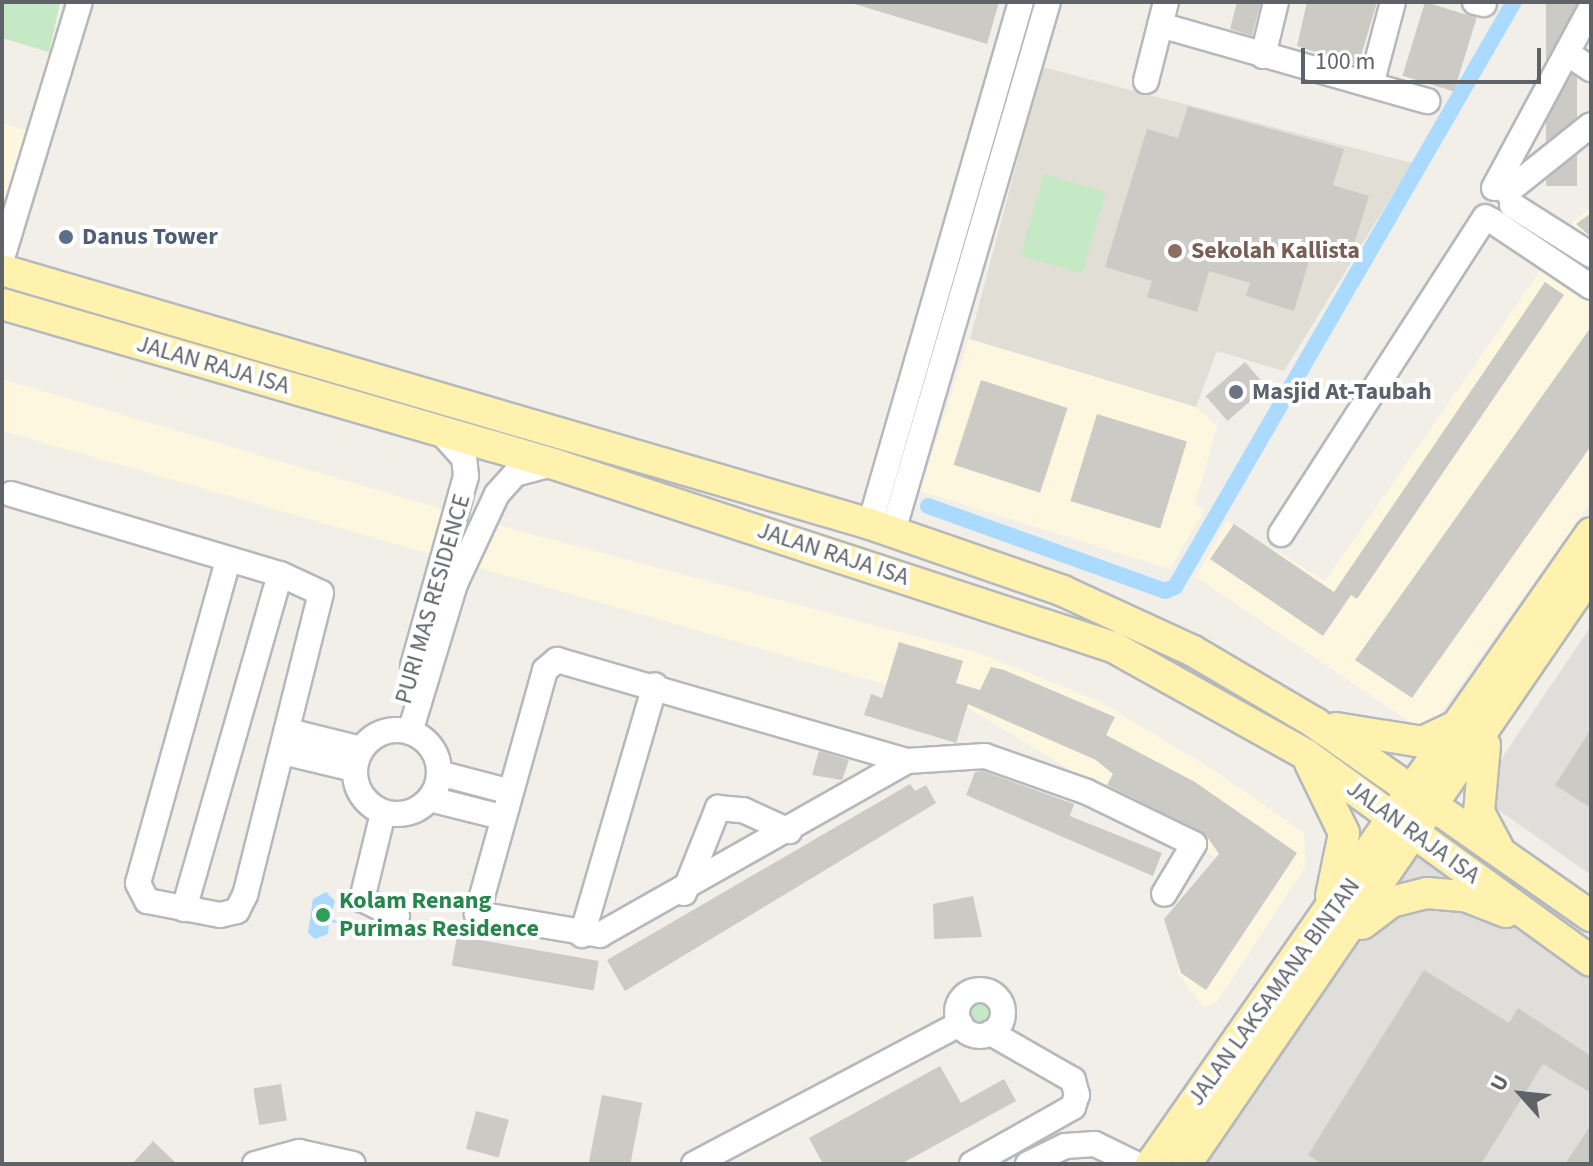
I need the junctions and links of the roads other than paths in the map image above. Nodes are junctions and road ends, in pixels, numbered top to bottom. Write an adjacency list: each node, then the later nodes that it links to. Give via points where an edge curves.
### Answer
1 (80, 2): 18 (street)
2 (1021, 2): 22 (street)
3 (1048, 2): 22 (street)
4 (1276, 2): 9 (street)
5 (1393, 2): 12 (street)
6 (1591, 8): 8 (street)
7 (1163, 13): 9 (street); 11 (street)
8 (1567, 53): 10 (street); 15 (street)
9 (1263, 56): 12 (street)
10 (1591, 69)
11 (1146, 81)
12 (1371, 85): 13 (street)
13 (1427, 101)
14 (1591, 125): 15 (street)
15 (1504, 195): 16 (street, via 1505,218); 17 (street)
16 (1488, 219): 20 (street); 30 (street)
17 (1591, 255)
18 (2, 258)
19 (2, 270): 23 (main road, JALAN RAJA ISA)
20 (1591, 287)
21 (2, 304): 24 (main road, JALAN RAJA ISA)
22 (936, 348): 28 (street)
23 (325, 364): 24 (main road); 28 (main road, JALAN RAJA ISA)
24 (316, 395): 25 (main road, JALAN RAJA ISA)
25 (439, 430): 26 (main road, JALAN RAJA ISA); 38 (street, PURI MAS RESIDENCE, via 464,458 464,488)
26 (554, 464): 38 (street, PURI MAS RESIDENCE, via 515,474 497,494 455,584); 40 (main road, JALAN RAJA ISA, via 1071,630 1191,686)
27 (11, 494): 31 (street)
28 (881, 528): 37 (main road, JALAN RAJA ISA, via 1133,621)
29 (1591, 533): 36 (main road)
30 (1281, 534)
31 (228, 561): 33 (street); 54 (street, via 138,883 147,901)
32 (1591, 573): 35 (main road)
33 (280, 574): 39 (street, via 324,598); 54 (street)
34 (655, 685): 42 (street); 44 (street, via 552,663); 59 (street)
35 (1496, 717): 46 (main road); 51 (main road, via 1477,797)
36 (1465, 720): 37 (main road, via 1422,742); 46 (main road)
37 (1315, 723): 46 (main road, JALAN RAJA ISA)
38 (403, 731): 41 (street); 43 (street, via 428,743)
39 (286, 742): 41 (street); 54 (street, via 237,911)
40 (1305, 754): 49 (main road, JALAN RAJA ISA); 58 (main road, via 1344,833)
41 (358, 759): 47 (street, via 361,796)
42 (907, 761): 50 (street); 53 (street, via 985,756 1143,816 1194,844)
43 (439, 773): 44 (street); 45 (street)
44 (507, 791): 48 (street)
45 (430, 799): 47 (street, via 400,815); 48 (street)
46 (1424, 799): 49 (main road, JALAN LAKSAMANA BINTAN); 51 (main road, JALAN RAJA ISA)
47 (383, 813): 55 (street, via 362,899)
48 (501, 817): 59 (street, via 477,914)
49 (1407, 826): 57 (main road, JALAN RAJA ISA); 58 (main road, JALAN LAKSAMANA BINTAN)
50 (789, 831): 52 (street); 52 (street, via 743,810 718,808)
51 (1502, 854): 56 (main road, JALAN RAJA ISA)
52 (684, 893): 59 (street, via 600,935)
53 (1164, 894)
54 (184, 909)
55 (397, 916)
56 (1591, 916)
57 (1548, 931): 58 (main road, via 1474,899 1427,893 1391,902); 60 (main road, JALAN RAJA ISA)
58 (1331, 934): 63 (main road, JALAN LAKSAMANA BINTAN)
59 (582, 935)
60 (1591, 961)
61 (960, 1024): 62 (street, via 970,1034); 62 (street, via 965,995 988,991 1003,1008); 66 (street)
62 (991, 1033): 67 (street, via 1073,1080 1077,1095 1073,1107)
63 (1188, 1144): 70 (main road, JALAN LAKSAMANA BINTAN)
64 (255, 1164): 65 (street, via 299,1152)
65 (353, 1164)
66 (694, 1164)
67 (972, 1164)
68 (1028, 1164): 69 (street, via 1065,1146 1095,1144)
69 (1136, 1164)
70 (1151, 1164)

